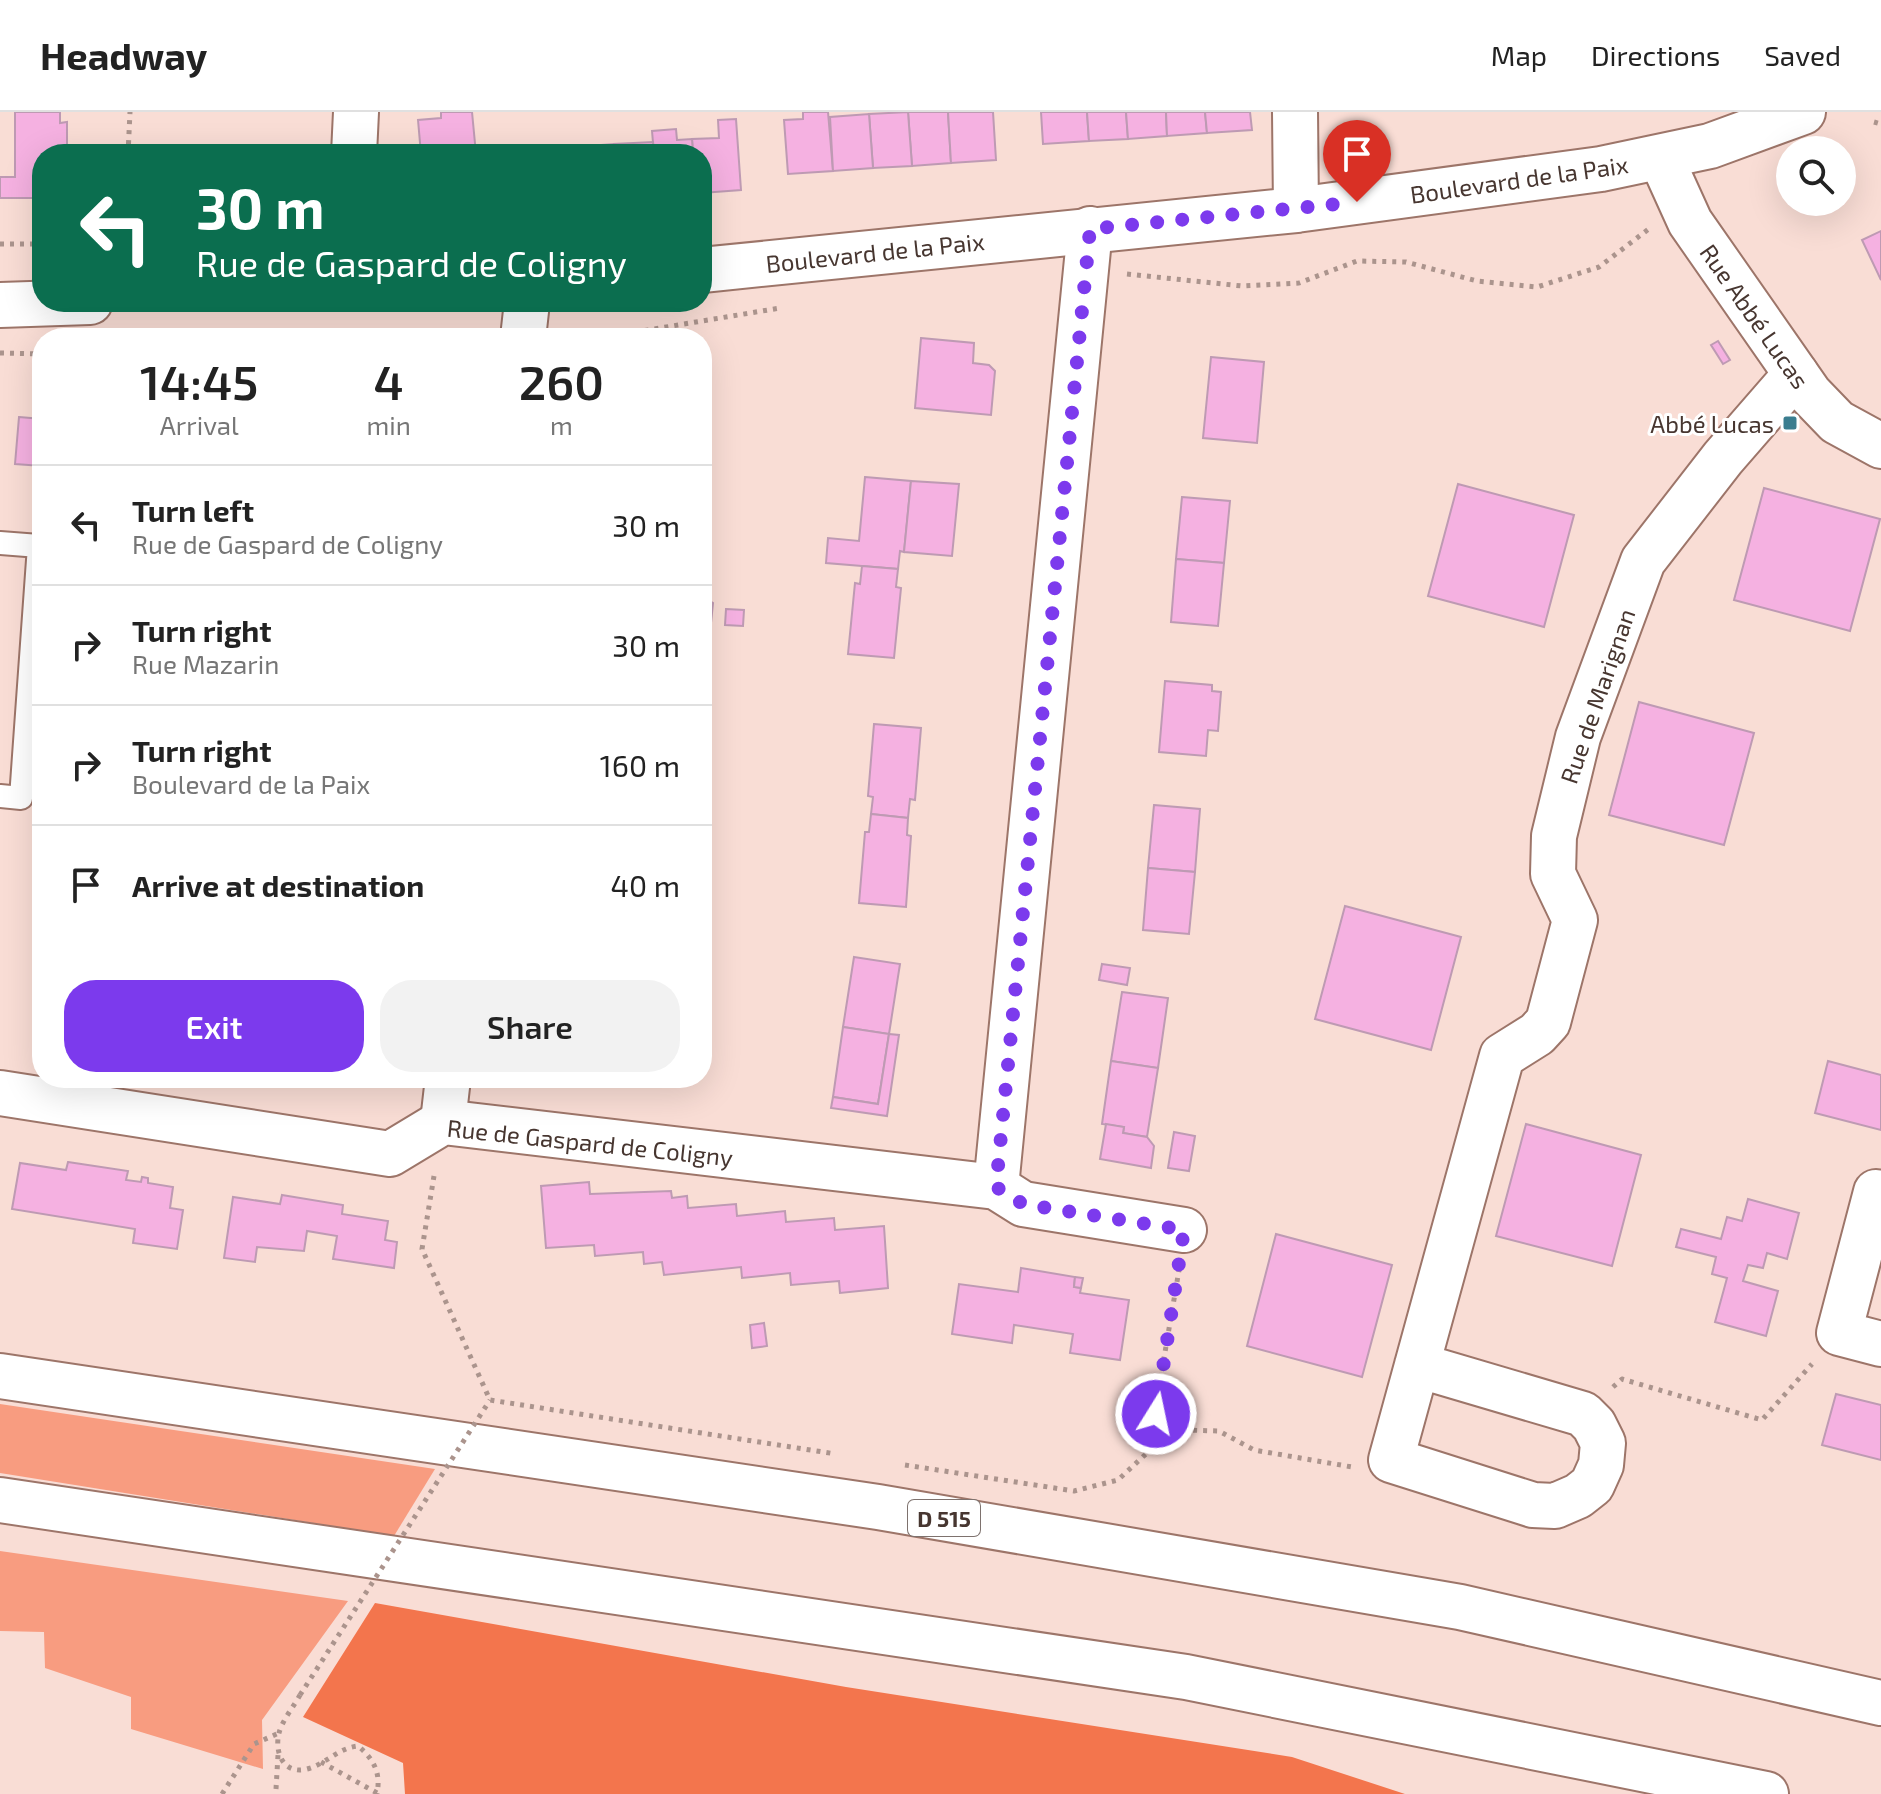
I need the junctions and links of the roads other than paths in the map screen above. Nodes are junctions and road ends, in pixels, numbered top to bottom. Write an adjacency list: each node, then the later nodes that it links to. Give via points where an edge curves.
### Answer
1 (356, 112): 5 (main road)
2 (1295, 112): 7 (main road)
3 (1803, 112): 4 (main road, Boulevard de la Paix)
4 (1751, 121): 6 (main road, Boulevard de la Paix)
5 (354, 144)
6 (1661, 158): 7 (main road, Boulevard de la Paix); 12 (main road, Rue Abbé Lucas, via 1690,222)
7 (1296, 210): 8 (main road, Boulevard de la Paix)
8 (1090, 229): 9 (main road, Boulevard de la Paix); 21 (main road)
9 (712, 269)
10 (32, 304): 11 (main road)
11 (0, 305)
12 (1796, 374): 13 (main road, Rue Abbé Lucas, via 1837,422); 25 (main road, Rue de Marignan, via 1643,561 1578,737 1554,836 1553,874 1575,920 1548,1022 1502,1056)
13 (1881, 446)
14 (0, 543): 15 (lane)
15 (32, 545)
16 (32, 644): 17 (lane, via 21,798)
17 (0, 796)
18 (447, 1088): 20 (main road)
19 (0, 1093): 20 (main road, Rue de Gaspard de Coligny, via 390,1154)
20 (443, 1122): 21 (main road, Rue de Gaspard de Coligny)
21 (996, 1187): 23 (main road, Rue de Gaspard de Coligny, via 1023,1204)
22 (1881, 1193): 24 (main road, via 1876,1192 1839,1333)
23 (1184, 1230)
24 (1881, 1344)
25 (1417, 1365): 25 (main road, Rue de Marignan, via 1391,1460 1533,1505 1555,1506 1592,1485 1603,1443 1583,1414)
26 (0, 1376): 28 (main road, D 515, via 878,1507 1460,1607)
27 (0, 1500): 29 (main road, via 1186,1677)
28 (1881, 1703)
29 (1766, 1794)

